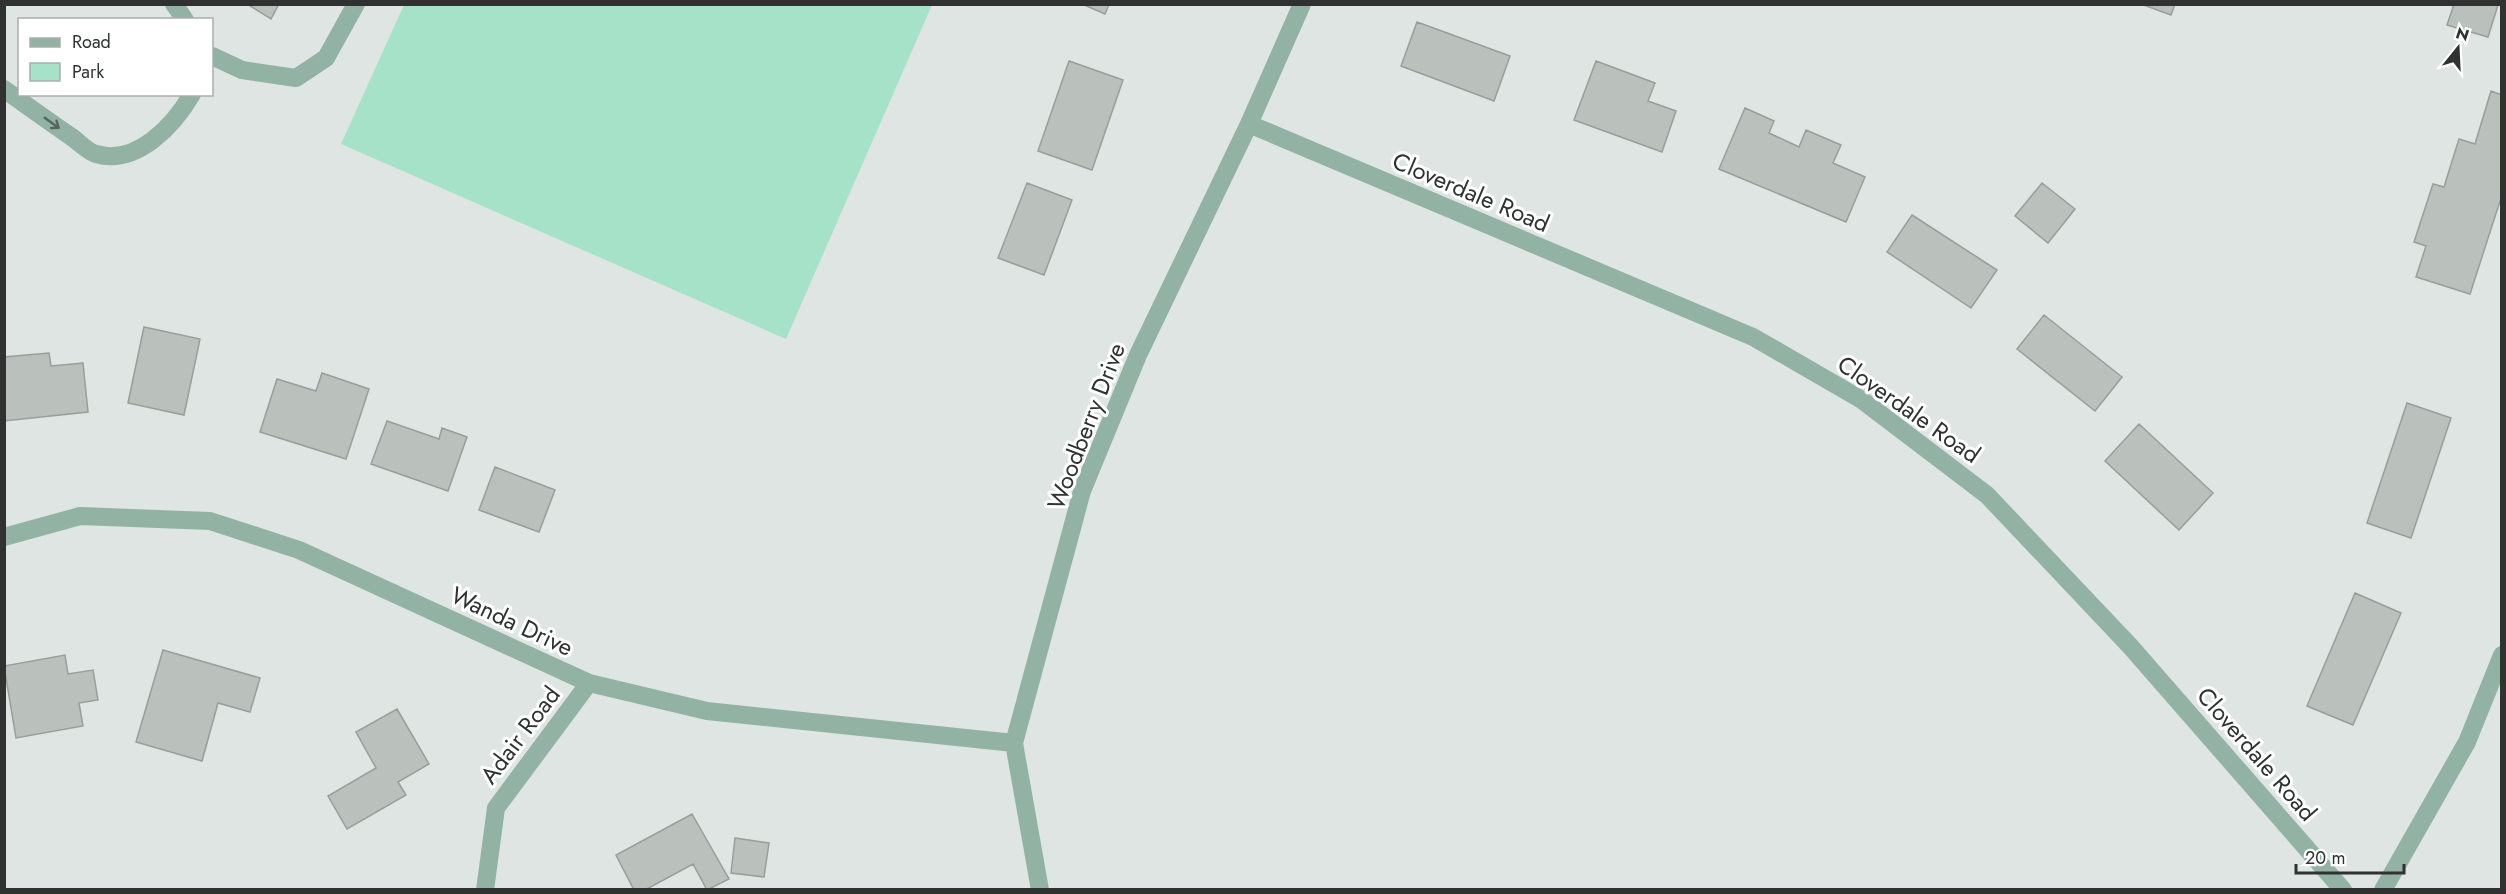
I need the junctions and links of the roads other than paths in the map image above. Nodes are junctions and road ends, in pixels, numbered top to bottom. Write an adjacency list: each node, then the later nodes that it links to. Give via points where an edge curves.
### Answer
1 (174, 4): 4 (street)
2 (356, 4): 5 (street, via 326,58 296,78 242,69)
3 (1302, 4): 8 (street, Woodberry Drive)
4 (183, 18)
5 (213, 59)
6 (4, 90): 7 (street, one-way to 7, via 94,154 114,156 136,150 160,135 181,114)
7 (191, 96)
8 (1249, 124): 12 (street, Woodberry Drive, via 1138,355 1082,491); 15 (street, Cloverdale Road, via 1753,337 1863,400 1988,495 2130,646)
9 (4, 537): 11 (street, Wanda Drive, via 80,516 210,521 299,550)
10 (2502, 655): 16 (street, via 2467,742)
11 (589, 682): 12 (street, Wanda Drive, via 707,711); 13 (street, Adair Road, via 496,808)
12 (1014, 743): 14 (street, Woodberry Drive)
13 (485, 890)
14 (1040, 890)
15 (2343, 890)
16 (2383, 890)

